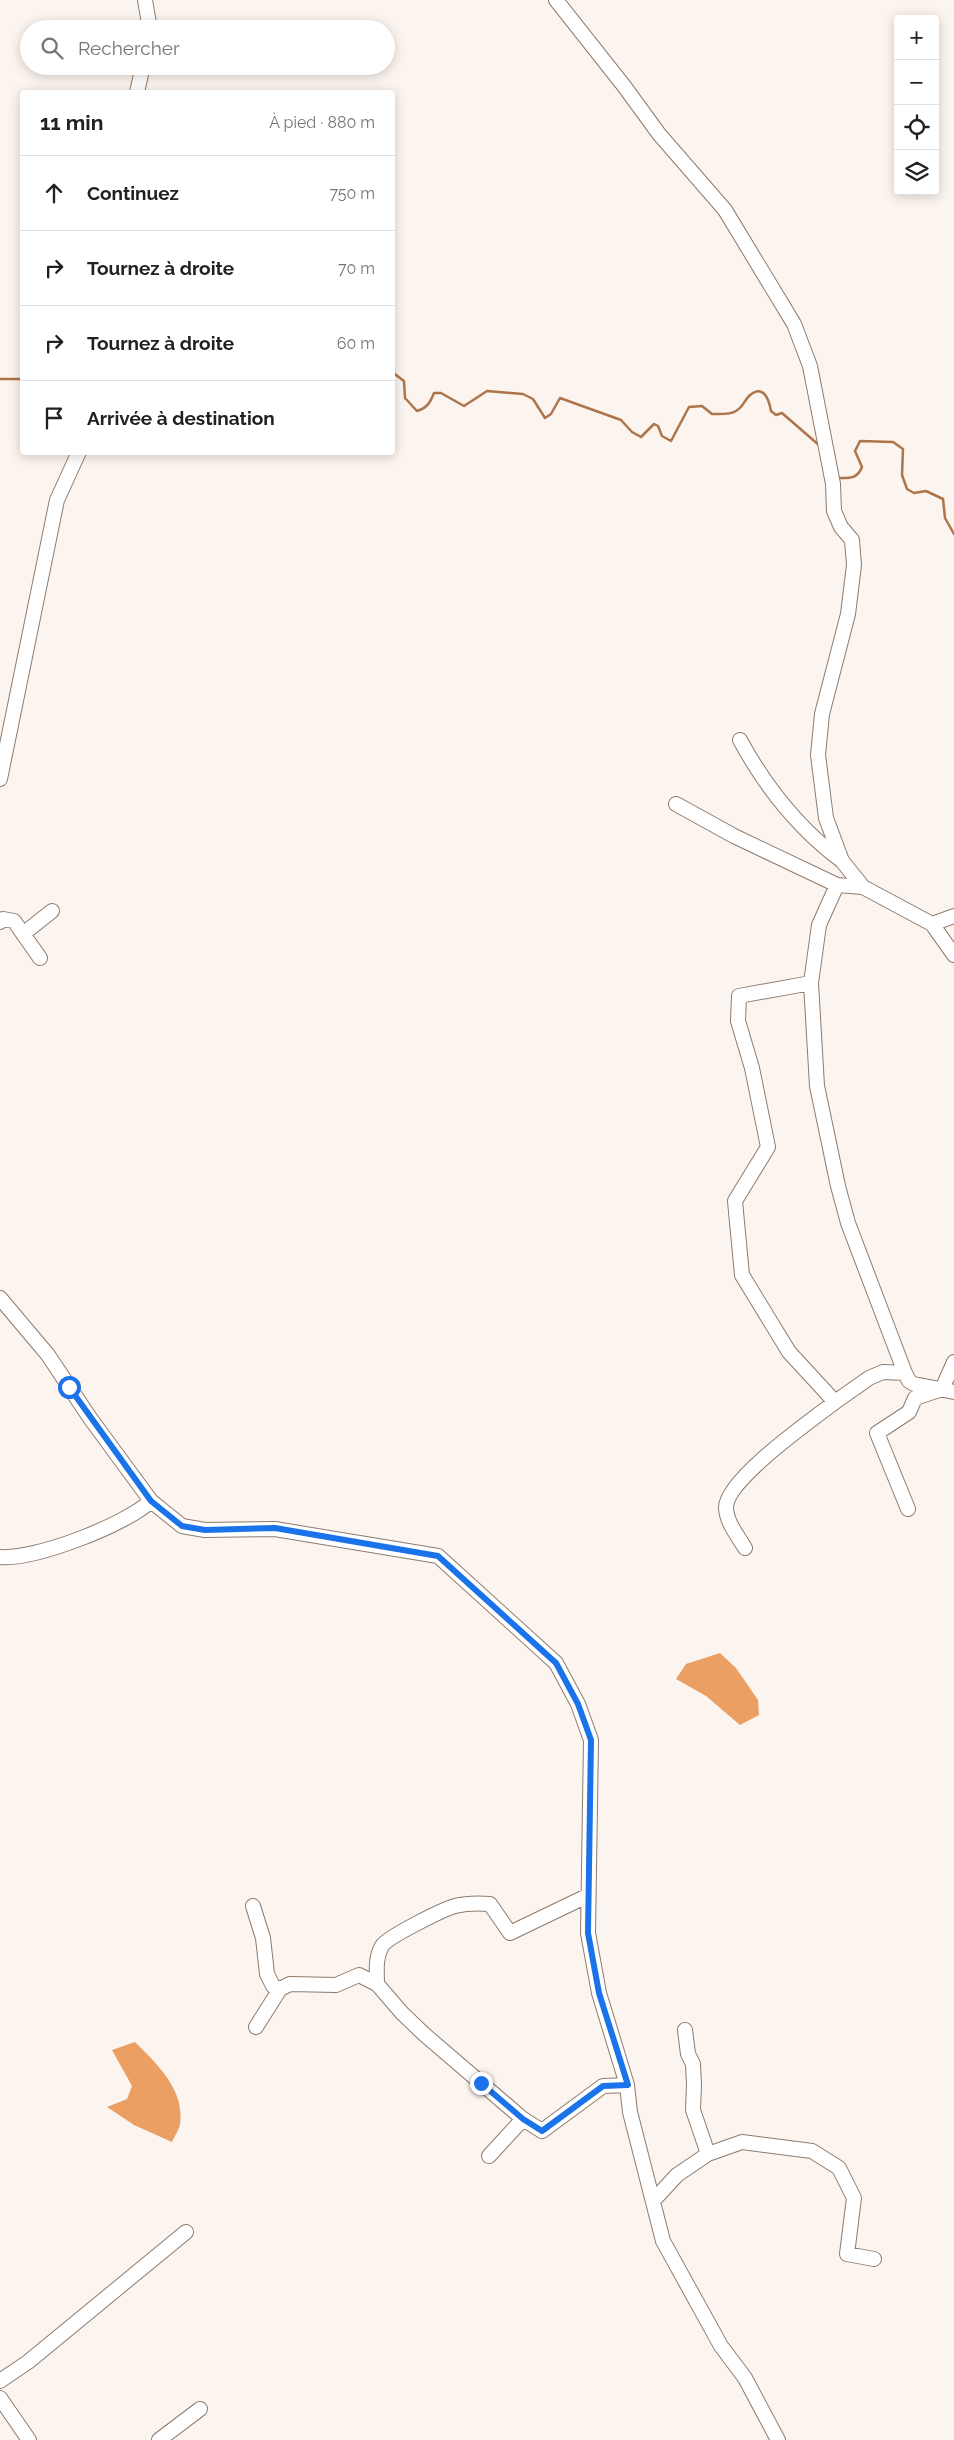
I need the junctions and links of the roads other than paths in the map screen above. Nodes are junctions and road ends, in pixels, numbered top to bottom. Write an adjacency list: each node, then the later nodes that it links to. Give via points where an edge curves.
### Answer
1 (145, 0): 3 (street)
2 (556, 0): 10 (street, via 659,134 725,210 794,324 810,366 833,484 834,511 852,540 854,565 848,614 822,714 818,755 826,818)
3 (148, 20)
4 (141, 75): 5 (street)
5 (137, 90)
6 (78, 455): 8 (street, via 57,500)
7 (740, 740): 10 (street, via 753,764 789,812)
8 (0, 779)
9 (676, 804): 11 (street, via 734,836)
10 (842, 861): 12 (street)
11 (837, 885): 12 (street); 20 (street, via 819,925)
12 (862, 887): 16 (street)
13 (52, 911): 17 (street)
14 (954, 916): 16 (street)
15 (0, 922): 17 (street, via 14,921)
16 (932, 924): 18 (street)
17 (23, 934): 19 (street)
18 (954, 955)
19 (40, 958)
20 (811, 983): 23 (street, via 817,1086 838,1186 848,1223); 25 (street, via 739,996 738,1021 752,1068 768,1147 735,1201 742,1275 789,1352)
21 (0, 1298): 26 (street, via 48,1355)
22 (954, 1362): 24 (street)
23 (905, 1373): 24 (street, via 914,1384); 25 (street, via 883,1372)
24 (948, 1390): 27 (street, via 916,1398 909,1412 877,1433)
25 (835, 1402): 28 (street, via 759,1462 732,1491 726,1506 729,1520)
26 (151, 1501): 29 (street, via 139,1512 77,1540 14,1558); 30 (street, via 182,1526 205,1530 275,1528 438,1556 556,1663 578,1704 591,1740)
27 (908, 1509)
28 (745, 1548)
29 (0, 1557)
30 (588, 1896): 32 (street, via 510,1933 490,1904 455,1906 382,1944 376,1960); 36 (street, via 588,1933 599,1993)
31 (253, 1906): 33 (street, via 263,1938 267,1974 273,1986)
32 (377, 1984): 33 (street, via 359,1975 336,1985 290,1984); 37 (street, via 419,2030)
33 (280, 1988): 34 (street)
34 (256, 2027)
35 (685, 2030): 38 (street, via 688,2054 693,2064 693,2110)
36 (628, 2085): 37 (street, via 603,2086 542,2131); 40 (street, via 630,2112)
37 (523, 2119): 39 (street)
38 (708, 2154): 40 (street, via 677,2175); 42 (street, via 742,2142 776,2145 812,2151 839,2168 854,2198 848,2254)
39 (489, 2156)
40 (653, 2201): 48 (street, via 662,2241 721,2346 745,2378)
41 (186, 2232): 43 (street, via 28,2362)
42 (874, 2259)
43 (0, 2381)
44 (0, 2398): 46 (street)
45 (200, 2409): 47 (street)
46 (30, 2440)
47 (158, 2440)
48 (778, 2440)

